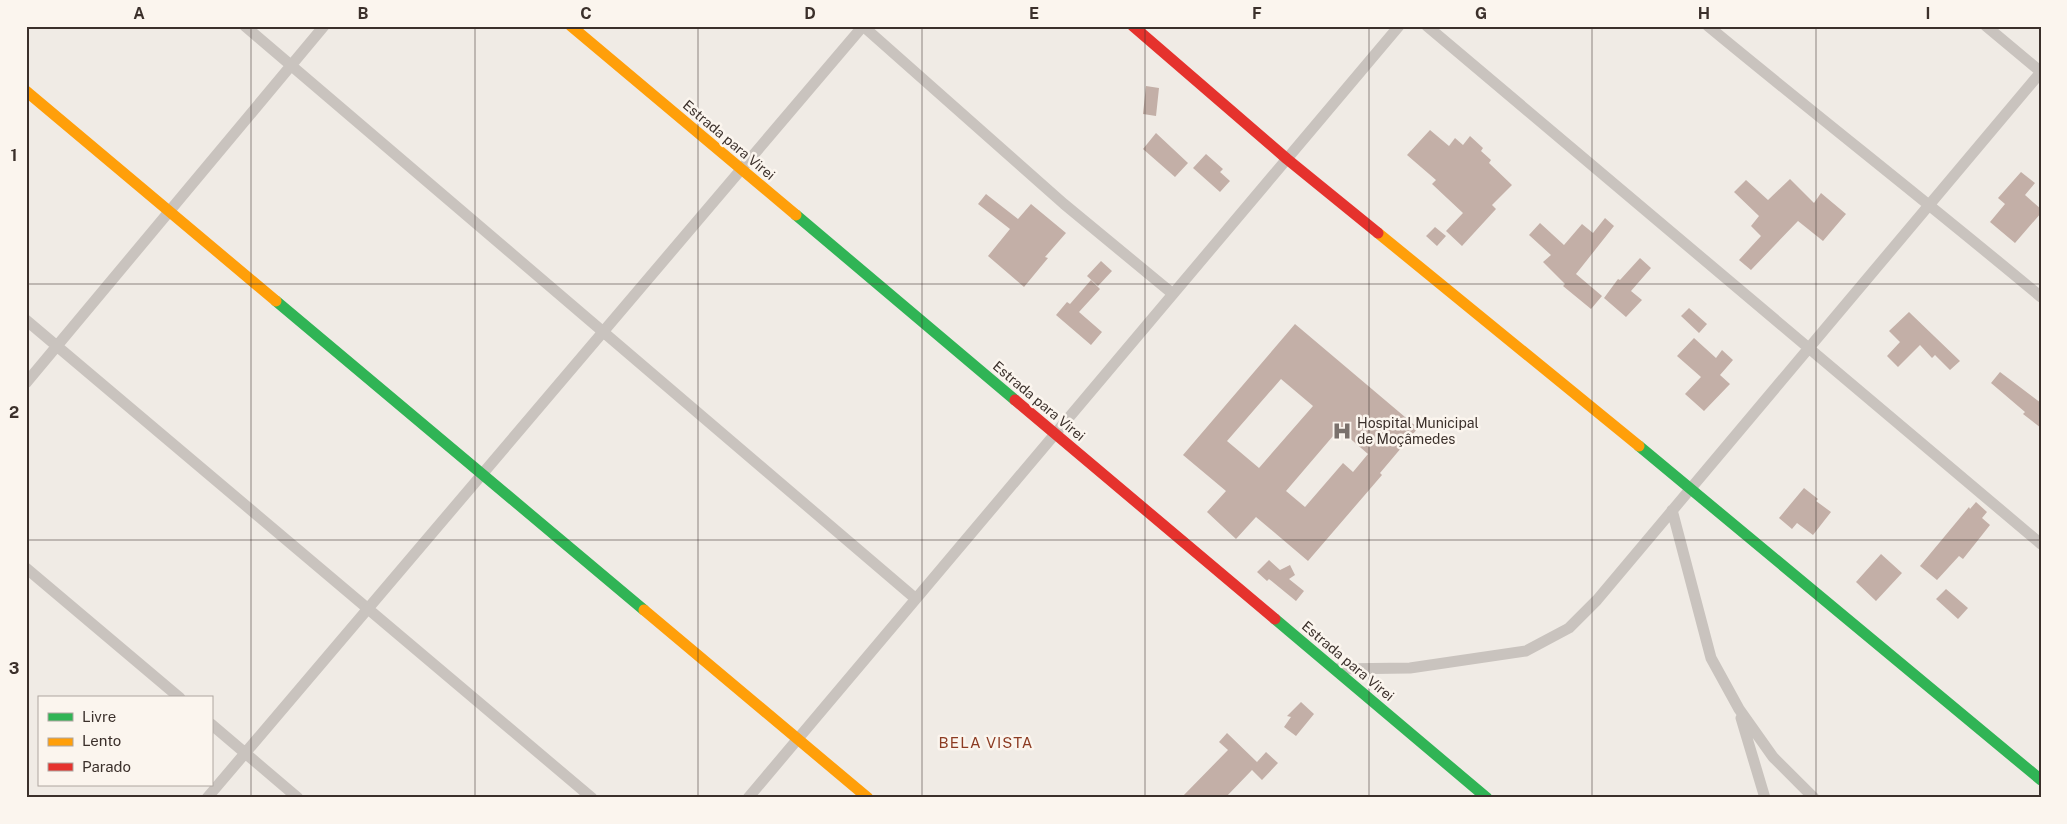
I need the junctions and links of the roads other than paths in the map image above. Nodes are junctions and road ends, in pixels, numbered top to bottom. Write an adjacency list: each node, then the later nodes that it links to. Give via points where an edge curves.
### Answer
1 (245, 26): 10 (street)
2 (324, 26): 10 (street)
3 (571, 26): 14 (street, Estrada para Virei)
4 (863, 26): 14 (street); 17 (street, via 1064,204)
5 (1133, 26): 13 (street)
6 (1399, 26): 13 (street)
7 (1427, 26): 22 (street)
8 (1708, 26): 15 (street)
9 (1986, 26): 11 (street)
10 (292, 65): 16 (street); 20 (street)
11 (2041, 72): 15 (street)
12 (26, 91): 16 (street)
13 (1287, 159): 17 (street); 26 (street)
14 (741, 170): 20 (street); 24 (street, Estrada para Virei)
15 (1929, 204): 18 (street); 22 (street)
16 (170, 211): 21 (street); 25 (street)
17 (1173, 294): 24 (street)
18 (2041, 297)
19 (26, 320): 21 (street)
20 (604, 331): 25 (street); 30 (street)
21 (57, 346): 23 (street); 31 (street)
22 (1809, 347): 26 (street); 28 (street)
23 (26, 382)
24 (1055, 434): 30 (street); 32 (street, Estrada para Virei)
25 (482, 474): 31 (street); 36 (street)
26 (1690, 488): 27 (street); 38 (street)
27 (1672, 510): 32 (street, via 1597,600 1569,628 1526,651 1410,668); 34 (street, via 1711,658)
28 (2041, 544)
29 (26, 568): 33 (street)
30 (916, 598): 36 (street)
31 (368, 608): 37 (street); 41 (street)
32 (1335, 669): 44 (street, Estrada para Virei)
33 (178, 696)
34 (1739, 709): 45 (street); 46 (street, via 1774,756)
35 (212, 725): 37 (street)
36 (798, 739): 42 (street); 43 (street)
37 (245, 753): 39 (street); 40 (street)
38 (2041, 780)
39 (207, 798)
40 (298, 798)
41 (592, 798)
42 (748, 798)
43 (868, 798)
44 (1487, 798)
45 (1765, 798)
46 (1814, 798)

